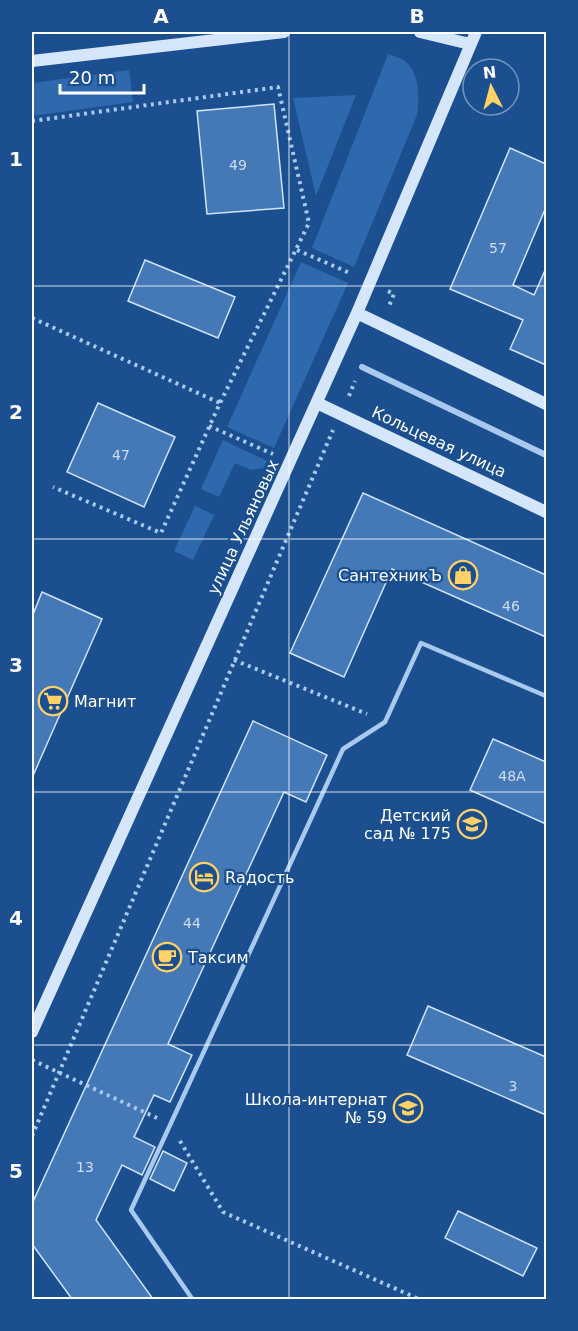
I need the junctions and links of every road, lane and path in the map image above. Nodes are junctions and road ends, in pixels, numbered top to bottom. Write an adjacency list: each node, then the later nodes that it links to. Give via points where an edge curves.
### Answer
1 (284, 32): 5 (main road)
2 (420, 32): 4 (main road)
3 (476, 32): 4 (main road, улица Ульяновых)
4 (470, 44): 8 (main road, улица Ульяновых)
5 (32, 61)
6 (32, 121): 7 (path, via 278,87 309,224)
7 (297, 250): 8 (path); 13 (path)
8 (369, 282): 9 (path); 10 (main road, улица Ульяновых)
9 (394, 294)
10 (357, 313): 14 (main road, улица Ульяновых); 15 (main road)
11 (32, 318): 13 (path)
12 (362, 367): 17 (street)
13 (220, 403): 16 (path)
14 (316, 403): 18 (main road, улица Ульяновых); 20 (main road, Кольцевая улица)
15 (546, 404)
16 (209, 426): 18 (path); 19 (path, via 161,533)
17 (546, 455)
18 (291, 462): 21 (path, via 314,473); 24 (main road, улица Ульяновых)
19 (53, 487)
20 (546, 512)
21 (234, 660): 23 (path); 26 (path)
22 (546, 696): 23 (lane, via 421,643)
23 (385, 722): 27 (lane, via 343,749)
24 (32, 1032)
25 (32, 1060): 26 (path)
26 (59, 1072): 27 (path); 28 (path)
27 (170, 1124): 29 (lane, via 131,1210); 30 (path, via 223,1212)
28 (32, 1136)
29 (193, 1299)
30 (421, 1299)

